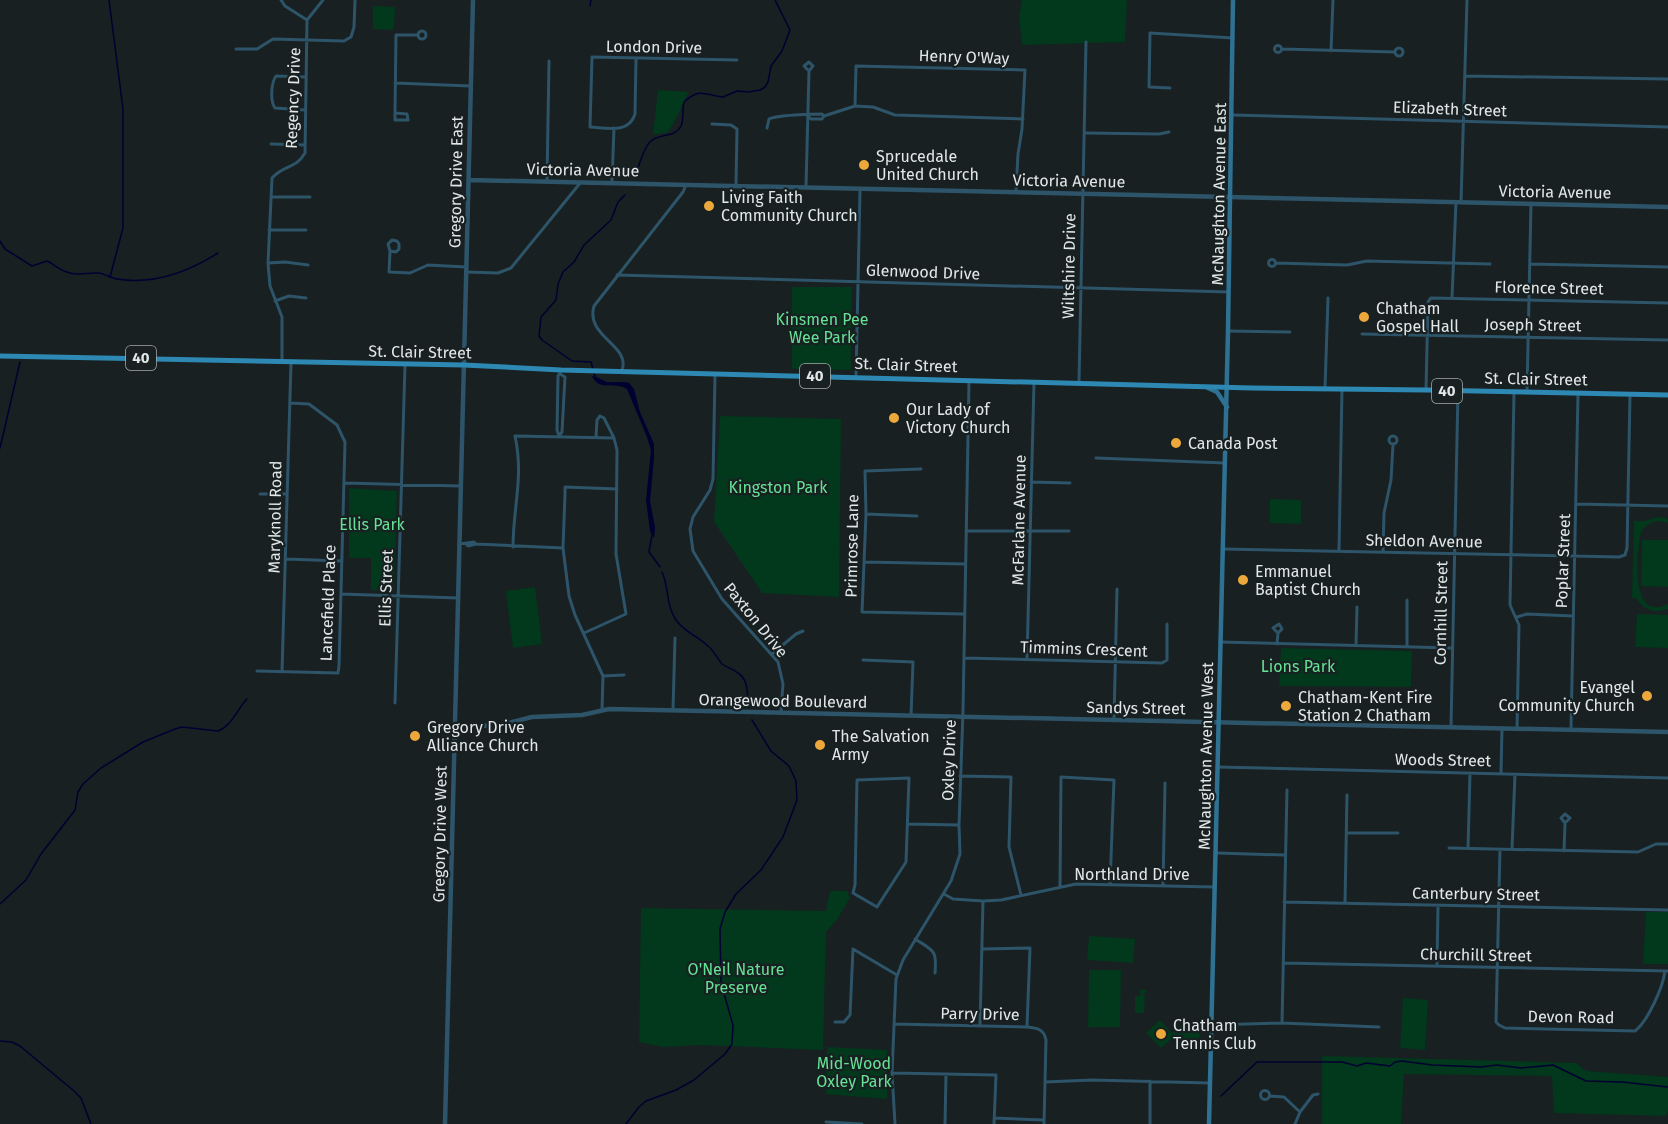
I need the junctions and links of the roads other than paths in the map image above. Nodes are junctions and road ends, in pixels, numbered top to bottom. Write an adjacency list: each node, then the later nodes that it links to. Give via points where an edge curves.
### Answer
1 (281, 0): 8 (street)
2 (323, 0): 8 (street)
3 (355, 0): 11 (street, via 351,37 344,41)
4 (473, 0): 25 (street, Gregory Drive East)
5 (1233, 0): 10 (main road, McNaughton Avenue East)
6 (1333, 0): 15 (street)
7 (1467, 0): 21 (street)
8 (307, 20): 11 (street, Regency Drive)
9 (418, 35): 24 (street, via 396,35)
10 (1233, 38): 26 (street, via 1150,33 1149,87); 30 (main road, McNaughton Avenue East)
11 (307, 40): 13 (street, via 273,39 257,49); 22 (street, Regency Drive)
12 (1086, 42): 39 (street, Wiltshire Drive)
13 (236, 49)
14 (1282, 49): 15 (street)
15 (1332, 51): 16 (street)
16 (1395, 52)
17 (636, 59): 18 (street, London Drive); 36 (street, via 635,116 629,125); 36 (street, London Drive, via 592,57 590,127)
18 (737, 60)
19 (549, 61): 43 (street)
20 (808, 71): 31 (street)
21 (1465, 76): 23 (street); 33 (street)
22 (306, 77): 28 (street, Regency Drive); 28 (street, via 276,76 272,104 274,108)
23 (1668, 79)
24 (395, 83): 25 (street); 29 (street)
25 (470, 86): 42 (street, Gregory Drive East)
26 (1170, 88)
27 (855, 106): 31 (street, via 824,117); 32 (street, via 895,115); 32 (street, Henry O'Way, via 856,66 1025,70)
28 (305, 110): 41 (street, Regency Drive)
29 (395, 113): 29 (street, via 396,121 408,120 407,114)
30 (1232, 115): 33 (street, Elizabeth Street); 53 (main road, McNaughton Avenue East)
31 (807, 116): 37 (street, via 772,117); 48 (street)
32 (1023, 119): 50 (street, Henry O'Way)
33 (1464, 121): 35 (street, Elizabeth Street); 55 (street)
34 (712, 124): 47 (street, via 731,124 737,129)
35 (1668, 127)
36 (614, 128): 45 (street)
37 (767, 128)
38 (1168, 132): 39 (street)
39 (1086, 133): 51 (street, Wiltshire Drive)
40 (271, 144): 41 (street)
41 (305, 145): 52 (street, Regency Drive, via 300,162 278,171 272,178)
42 (470, 180): 43 (street, Victoria Avenue); 68 (street, Gregory Drive East)
43 (547, 181): 44 (street, Victoria Avenue)
44 (580, 182): 45 (street, Victoria Avenue); 68 (street, via 511,268 498,273)
45 (612, 182): 46 (street, Victoria Avenue)
46 (687, 185): 47 (street, Victoria Avenue); 69 (street)
47 (736, 185): 48 (street, Victoria Avenue)
48 (806, 187): 49 (street, Victoria Avenue)
49 (860, 189): 50 (street, Victoria Avenue); 70 (street)
50 (1016, 192): 51 (street, Victoria Avenue)
51 (1083, 194): 53 (street, Victoria Avenue); 71 (street, Wiltshire Drive)
52 (271, 196): 54 (street); 58 (street, Regency Drive)
53 (1230, 196): 55 (street, Victoria Avenue); 72 (main road, McNaughton Avenue East)
54 (310, 197)
55 (1459, 202): 56 (street, Victoria Avenue); 61 (street)
56 (1531, 203): 57 (street, Victoria Avenue); 65 (street)
57 (1668, 207)
58 (269, 230): 59 (street); 62 (street, Regency Drive)
59 (306, 230)
60 (390, 251): 60 (street, via 399,249 397,241 389,242); 68 (street, via 389,272 410,273 430,265)
61 (1454, 262): 63 (street); 64 (street); 75 (street)
62 (268, 263): 66 (street); 77 (street, Regency Drive)
63 (1276, 263)
64 (1490, 264)
65 (1530, 264): 67 (street); 76 (street)
66 (308, 265)
67 (1668, 267)
68 (466, 270): 89 (street, Gregory Drive East)
69 (617, 275): 70 (street, Glenwood Drive); 90 (street, via 596,302 592,316 597,329 622,356)
70 (859, 283): 71 (street, Glenwood Drive); 93 (street)
71 (1081, 288): 72 (street, Glenwood Drive); 96 (street, Wiltshire Drive)
72 (1229, 292): 79 (main road, McNaughton Avenue East)
73 (306, 298): 77 (street, via 289,296)
74 (1328, 298): 99 (street)
75 (1452, 298): 76 (street, Florence Street); 82 (street, Florence Street, via 1430,298)
76 (1530, 300): 78 (street, Florence Street); 83 (street)
77 (275, 301): 86 (street, Regency Drive, via 282,317)
78 (1668, 303)
79 (1228, 331): 80 (street); 98 (main road, McNaughton Avenue East)
80 (1290, 332)
81 (1362, 334): 82 (street, Joseph Street)
82 (1427, 335): 83 (street, Joseph Street); 101 (street)
83 (1528, 337): 84 (street, Joseph Street); 104 (street)
84 (1668, 340)
85 (0, 356): 86 (main road, St. Clair Street / 40)
86 (282, 362): 87 (main road, St. Clair Street / 40)
87 (291, 362): 88 (main road, St. Clair Street / 40); 108 (street, Maryknoll Road)
88 (405, 365): 89 (main road, St. Clair Street / 40); 120 (street, Ellis Street)
89 (464, 365): 91 (main road, St. Clair Street / 40); 121 (street, Gregory Drive West)
90 (622, 371): 91 (main road, St. Clair Street / 40); 92 (main road, St. Clair Street / 40)
91 (561, 372): 110 (street); 110 (street, via 565,377)
92 (715, 373): 93 (main road, St. Clair Street / 40); 165 (street, Paxton Drive, via 713,478 693,517 690,539 715,589)
93 (856, 377): 94 (main road, St. Clair Street / 40)
94 (969, 381): 95 (main road, St. Clair Street / 40); 130 (street, Oxley Drive)
95 (1034, 381): 96 (main road, St. Clair Street / 40); 117 (street, McFarlane Avenue)
96 (1079, 383): 97 (main road, St. Clair Street / 40)
97 (1200, 386): 98 (main road, St. Clair Street / 40); 109 (main road, via 1217,392)
98 (1227, 388): 99 (main road, St. Clair Street / 40); 109 (main road, McNaughton Avenue West)
99 (1325, 388): 100 (main road, St. Clair Street / 40)
100 (1342, 389): 101 (main road, St. Clair Street / 40); 137 (street)
101 (1426, 390): 102 (main road, St. Clair Street / 40)
102 (1458, 392): 103 (main road, St. Clair Street / 40); 139 (street, Cornhill Street)
103 (1514, 393): 104 (main road, St. Clair Street / 40); 140 (street)
104 (1527, 393): 105 (main road, St. Clair Street / 40)
105 (1578, 394): 106 (main road, St. Clair Street / 40); 125 (street, Poplar Street)
106 (1630, 395): 107 (main road, St. Clair Street / 40); 126 (street)
107 (1668, 396)
108 (290, 403): 118 (street, Lancefield Place, via 309,404 337,425 345,442); 124 (street, Maryknoll Road)
109 (1227, 406): 115 (main road, McNaughton Avenue West)
110 (559, 436): 111 (street); 134 (street, via 515,436 519,490)
111 (596, 437): 112 (street); 112 (street, via 600,416)
112 (614, 438): 122 (street)
113 (1393, 445): 138 (street, via 1391,480 1383,513)
114 (1096, 458): 115 (street)
115 (1225, 463): 136 (main road, McNaughton Avenue West)
116 (921, 469): 128 (street, Primrose Lane, via 865,471)
117 (1031, 482): 119 (street); 132 (street, McFarlane Avenue)
118 (345, 483): 120 (street); 143 (street, Lancefield Place)
119 (1070, 483)
120 (401, 484): 121 (street); 148 (street, Ellis Street)
121 (460, 486): 133 (street, Gregory Drive West)
122 (617, 489): 135 (street, via 565,487); 157 (street, via 616,554 626,614)
123 (260, 494): 124 (street)
124 (286, 494): 142 (street, Maryknoll Road)
125 (1577, 504): 126 (street); 141 (street, Poplar Street)
126 (1628, 505): 127 (street); 141 (street, Sheldon Avenue, via 1625,555)
127 (1668, 506)
128 (866, 514): 129 (street); 144 (street, Primrose Lane)
129 (917, 516)
130 (966, 531): 132 (street); 145 (street, Oxley Drive)
131 (1069, 531): 132 (street)
132 (1030, 532): 167 (street, McFarlane Avenue)
133 (459, 544): 134 (street); 149 (street, Gregory Drive West)
134 (513, 547): 135 (street)
135 (563, 548): 157 (street, via 569,596)
136 (1222, 549): 137 (street, Sheldon Avenue); 160 (main road, McNaughton Avenue West)
137 (1339, 551): 138 (street, Sheldon Avenue)
138 (1383, 552): 139 (street, Sheldon Avenue)
139 (1455, 554): 140 (street, Sheldon Avenue); 164 (street, Cornhill Street)
140 (1511, 555): 141 (street, Sheldon Avenue); 154 (street, via 1510,605)
141 (1575, 556): 153 (street, Poplar Street)
142 (286, 559): 143 (street); 171 (street, Maryknoll Road)
143 (341, 561): 147 (street, Lancefield Place)
144 (864, 562): 145 (street); 152 (street, Primrose Lane, via 862,612)
145 (965, 564): 152 (street, Oxley Drive)
146 (1117, 588): 169 (street)
147 (341, 594): 148 (street); 171 (street, Lancefield Place, via 338,673)
148 (398, 595): 149 (street); 174 (street, Ellis Street)
149 (458, 598): 182 (street, Gregory Drive West)
150 (1407, 600): 163 (street)
151 (1357, 606): 162 (street)
152 (964, 614): 166 (street, Oxley Drive)
153 (1573, 616): 154 (street); 185 (street, Poplar Street)
154 (1517, 617): 186 (street)
155 (1167, 624): 169 (street, Timmins Crescent, via 1166,662)
156 (803, 632): 165 (street)
157 (584, 633): 173 (street)
158 (1278, 633): 161 (street)
159 (675, 638): 176 (street)
160 (1220, 642): 161 (street); 181 (main road, McNaughton Avenue West)
161 (1277, 644): 162 (street)
162 (1356, 645): 163 (street)
163 (1407, 647): 164 (street)
164 (1452, 648): 183 (street, Cornhill Street)
165 (772, 654): 177 (street, Paxton Drive, via 783,684)
166 (964, 658): 167 (street, Timmins Crescent); 179 (street, Oxley Drive)
167 (1027, 659): 169 (street, Timmins Crescent)
168 (863, 660): 178 (street, via 913,662)
169 (1115, 662): 180 (street)
170 (257, 671): 171 (street)
171 (282, 672)
172 (624, 675): 173 (street)
173 (603, 676): 175 (street)
174 (396, 703)
175 (602, 710): 176 (street, Orangewood Boulevard); 182 (street, Orangewood Boulevard, via 532,717 500,725)
176 (674, 710): 177 (street, Orangewood Boulevard)
177 (781, 712): 178 (street, Orangewood Boulevard)
178 (911, 716): 179 (street, Orangewood Boulevard)
179 (963, 717): 180 (street, Sandys Street); 192 (street, Oxley Drive)
180 (1114, 720): 181 (street, Sandys Street)
181 (1218, 722): 183 (street, Sandys Street); 188 (main road, McNaughton Avenue West)
182 (454, 727): 248 (street, Gregory Drive West)
183 (1451, 727): 184 (street, Sandys Street)
184 (1502, 728): 186 (street, Sandys Street); 190 (street)
185 (1571, 728): 186 (street, Sandys Street); 187 (street, Sandys Street)
186 (1517, 729)
187 (1668, 732)
188 (1217, 767): 189 (street, Woods Street); 208 (main road, McNaughton Avenue West)
189 (1470, 773): 190 (street, Woods Street); 204 (street)
190 (1501, 773): 191 (street, Woods Street)
191 (1515, 774): 193 (street, Woods Street); 205 (street)
192 (960, 776): 199 (street, Oxley Drive); 215 (street, via 1011,777 1009,847)
193 (1668, 778)
194 (1164, 783): 211 (street)
195 (1287, 790): 209 (street)
196 (1347, 795): 200 (street)
197 (1565, 823): 207 (street)
198 (908, 824): 198 (street, via 909,778 857,780 853,893 877,908 906,862); 199 (street)
199 (959, 825): 214 (street, Oxley Drive, via 960,854)
200 (1347, 833): 201 (street); 218 (street)
201 (1398, 833)
202 (1668, 844): 207 (street, via 1656,844 1638,852)
203 (1449, 848): 204 (street)
204 (1468, 848): 206 (street)
205 (1512, 848): 206 (street); 207 (street)
206 (1500, 849): 220 (street)
207 (1564, 851)
208 (1216, 853): 209 (street); 213 (main road, McNaughton Avenue West)
209 (1284, 855): 217 (street)
210 (1110, 884): 211 (street, Northland Drive); 212 (street, Northland Drive); 212 (street, via 1114,780 1061,777)
211 (1163, 885): 213 (street, Northland Drive)
212 (1060, 886): 215 (street, Northland Drive)
213 (1216, 887): 234 (main road, McNaughton Avenue West)
214 (944, 894): 216 (street, Northland Drive); 222 (street, Oxley Drive)
215 (1021, 895): 216 (street, Northland Drive)
216 (983, 901): 223 (street)
217 (1284, 902): 218 (street, Canterbury Street); 224 (street)
218 (1345, 903): 219 (street, Canterbury Street)
219 (1438, 905): 220 (street, Canterbury Street); 225 (street)
220 (1500, 907): 221 (street, Canterbury Street); 226 (street)
221 (1668, 910)
222 (915, 939): 228 (street, via 934,950); 229 (street, Oxley Drive)
223 (982, 949): 233 (street); 235 (street, via 1030,948)
224 (1283, 963): 225 (street, Churchill Street); 231 (street)
225 (1437, 966): 226 (street, Churchill Street)
226 (1498, 967): 227 (street, Churchill Street); 227 (street, Devon Road, via 1496,1022 1505,1028 1528,1029 1635,1031)
227 (1667, 971)
228 (935, 973)
229 (897, 975): 230 (street, via 853,948 850,1015 844,1022); 232 (street, Oxley Drive)
230 (835, 1022)
231 (1282, 1023): 234 (street); 236 (street)
232 (894, 1024): 233 (street, Parry Drive); 237 (street, Oxley Drive)
233 (980, 1025): 235 (street, Parry Drive)
234 (1212, 1025): 241 (main road, McNaughton Avenue West)
235 (1027, 1027): 240 (street, Parry Drive, via 1040,1029 1046,1037)
236 (1379, 1027)
237 (892, 1073): 238 (street); 251 (street, Oxley Drive)
238 (946, 1074): 245 (street, via 996,1075); 252 (street)
239 (1150, 1081): 240 (street); 241 (street); 254 (street)
240 (1045, 1082): 247 (street, Parry Drive)
241 (1210, 1083): 255 (main road, McNaughton Avenue West)
242 (1318, 1094): 244 (street)
243 (1270, 1095): 244 (street, via 1284,1097)
244 (1300, 1112): 256 (street)
245 (994, 1118): 247 (street); 253 (street)
246 (826, 1122): 249 (street)
247 (1044, 1122)
248 (445, 1124)
249 (850, 1124): 250 (street)
250 (862, 1124)
251 (896, 1124)
252 (945, 1124)
253 (994, 1124)
254 (1149, 1124)
255 (1209, 1124)
256 (1295, 1124)

